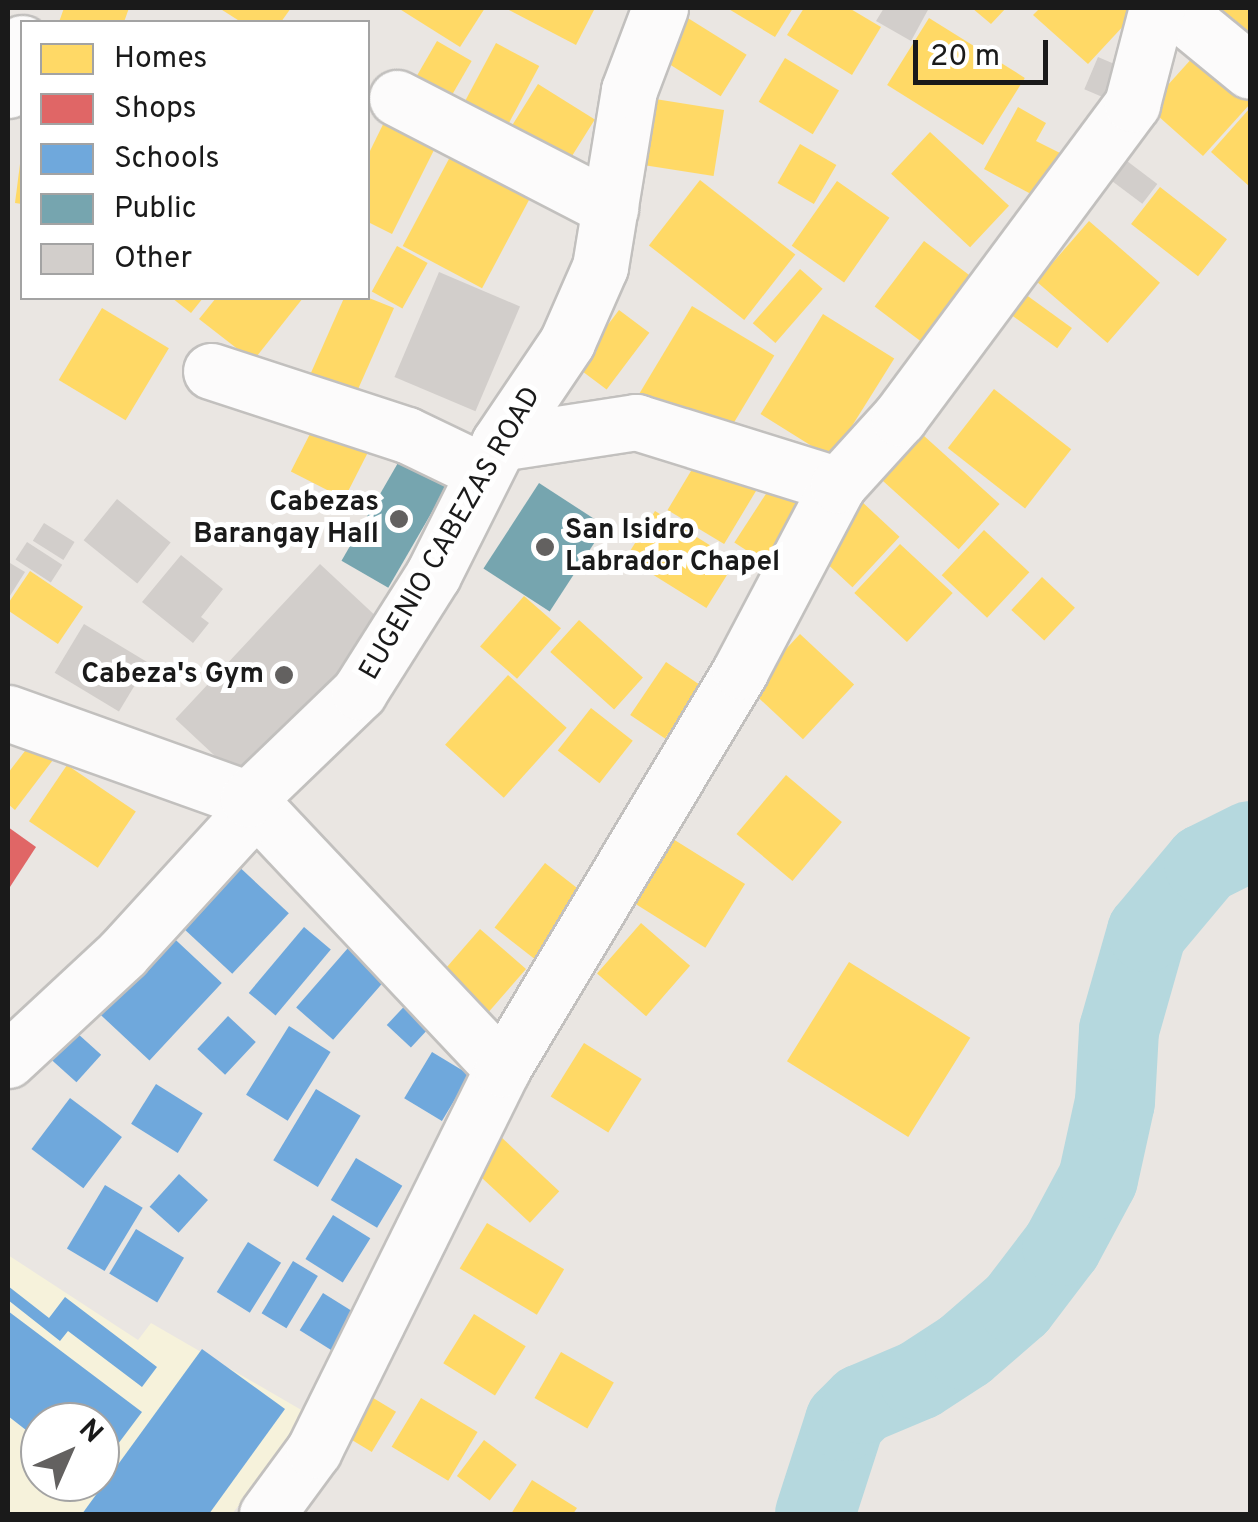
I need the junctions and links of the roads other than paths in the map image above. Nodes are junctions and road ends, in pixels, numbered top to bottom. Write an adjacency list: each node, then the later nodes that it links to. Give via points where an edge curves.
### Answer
1 (660, 8): 8 (street, EUGENIO CABEZAS ROAD, via 629,90)
2 (1158, 8): 11 (street, via 1132,104 899,418)
3 (1172, 8): 5 (street)
4 (20, 49): 6 (street)
5 (1250, 71)
6 (8, 90)
7 (397, 98): 8 (street)
8 (610, 208): 10 (street, EUGENIO CABEZAS ROAD, via 600,267 568,342)
9 (211, 372): 10 (street)
10 (491, 457): 11 (street, via 636,422); 13 (street, EUGENIO CABEZAS ROAD, via 433,575 358,692)
11 (838, 484): 15 (street, via 740,671)
12 (8, 713): 13 (street)
13 (248, 799): 14 (street, EUGENIO CABEZAS ROAD, via 236,829 122,954); 15 (street)
14 (8, 1060)
15 (502, 1069): 16 (street, via 314,1450)
16 (266, 1514)

